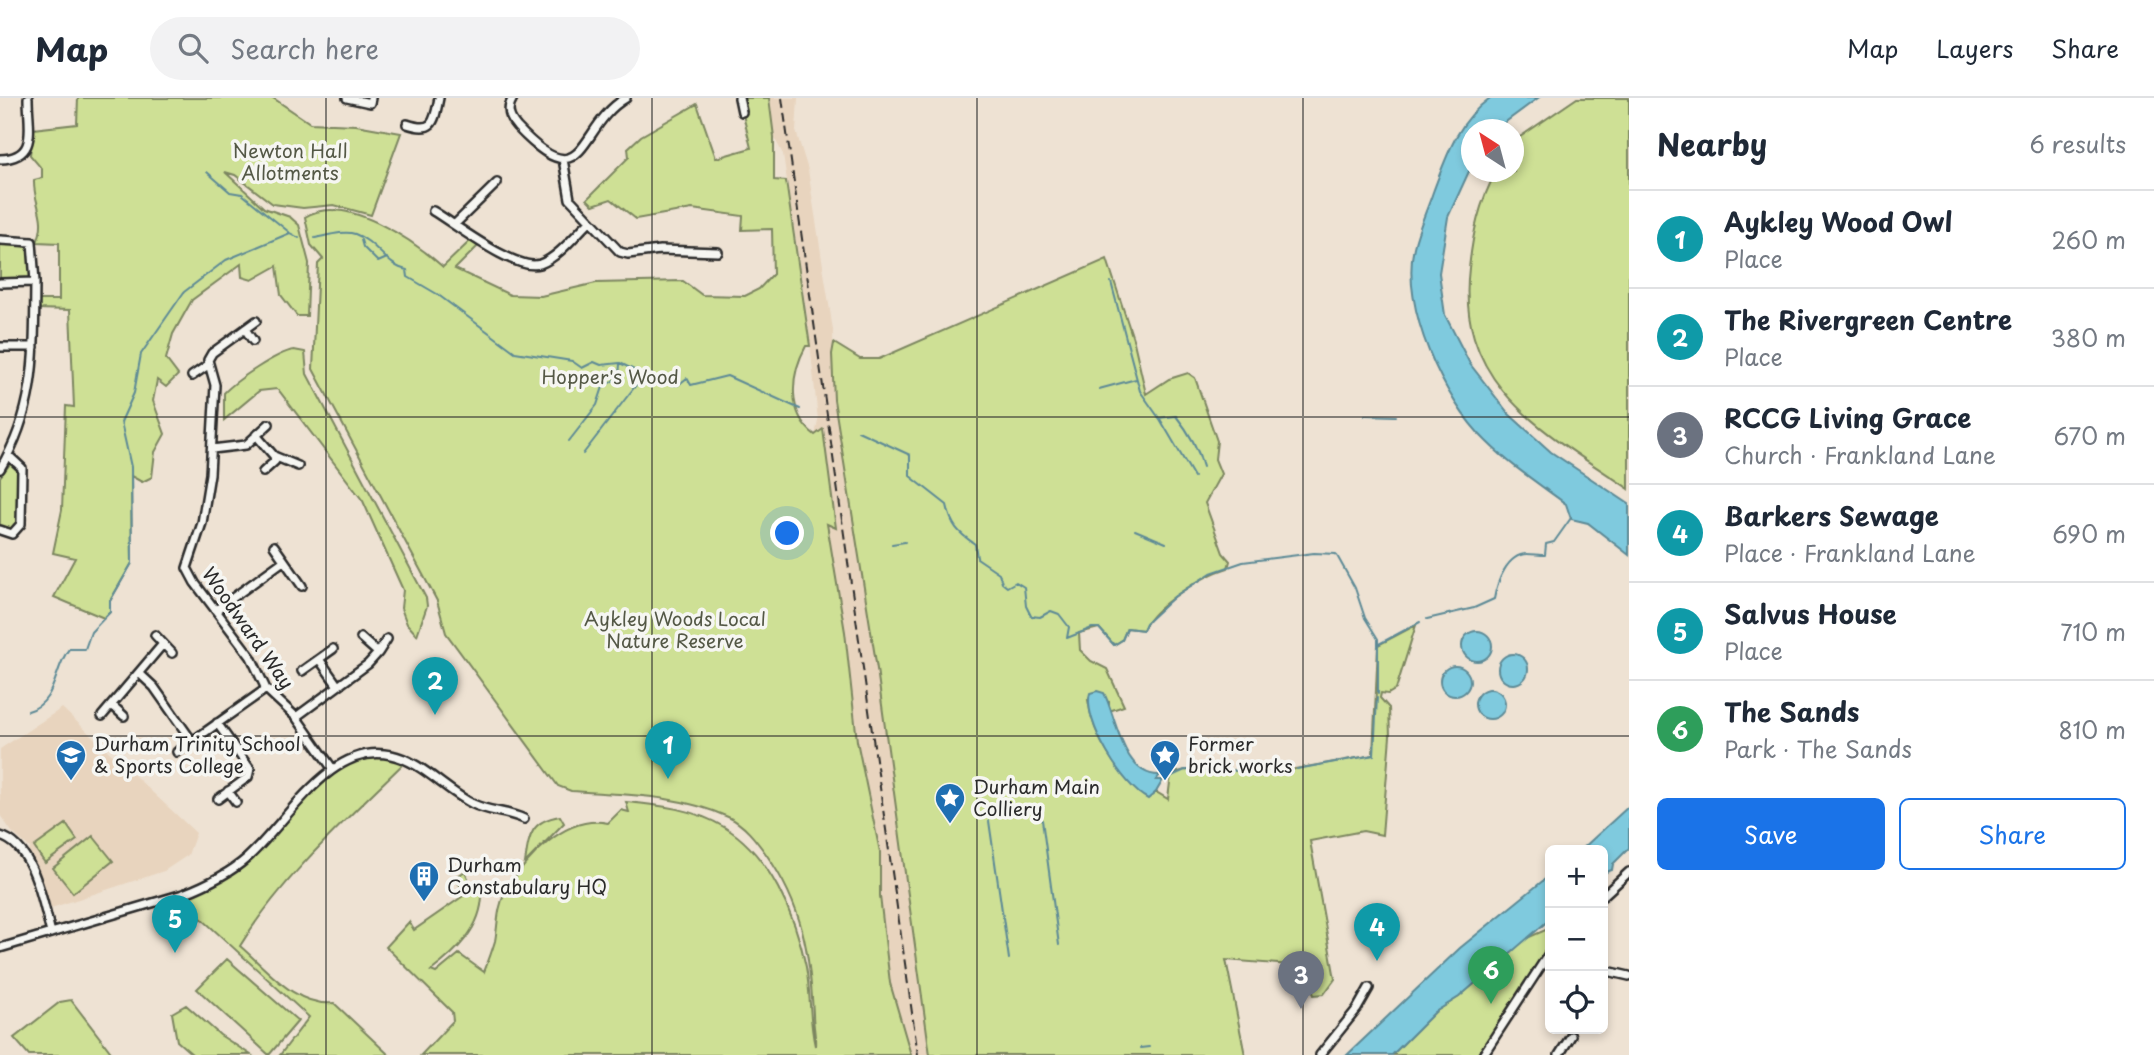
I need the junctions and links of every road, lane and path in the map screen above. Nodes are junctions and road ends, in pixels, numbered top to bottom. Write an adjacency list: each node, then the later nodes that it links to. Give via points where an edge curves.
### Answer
1 (28, 98): 10 (street, via 25,152)
2 (347, 98): 3 (street, via 370,103)
3 (371, 98)
4 (439, 98): 9 (street, via 435,121 429,126 421,129)
5 (513, 98): 11 (street, via 512,122 542,152)
6 (624, 98): 11 (street, via 607,111 586,147)
7 (739, 98): 8 (street)
8 (742, 112)
9 (407, 124)
10 (0, 159)
11 (563, 159): 14 (street, via 570,199)
12 (497, 183): 15 (street)
13 (433, 211): 15 (street)
14 (590, 221): 15 (street, via 546,261 530,266 512,260); 17 (street, via 620,253)
15 (455, 224)
16 (0, 240): 19 (street, via 32,242)
17 (718, 252)
18 (0, 282): 19 (street)
19 (35, 282): 24 (street)
20 (256, 321): 21 (street)
21 (245, 329): 22 (street); 25 (street, via 212,353)
22 (253, 341)
23 (0, 347): 24 (street)
24 (34, 347): 30 (street, via 25,416)
25 (208, 365): 26 (street); 29 (street, Woodward Way, via 215,384)
26 (192, 376)
27 (270, 424): 28 (street)
28 (256, 435): 29 (street, via 246,445); 31 (street)
29 (212, 449): 39 (street, Woodward Way, via 202,523 187,568)
30 (8, 455): 33 (street); 35 (street, via 22,468 21,524 12,534)
31 (274, 456): 32 (street); 34 (street, via 275,461)
32 (298, 466)
33 (0, 469)
34 (262, 472)
35 (0, 530)
36 (274, 547): 37 (street)
37 (282, 562): 38 (street); 39 (street)
38 (302, 586)
39 (216, 610): 51 (street, Woodward Way, via 251,657)
40 (155, 635): 43 (street)
41 (361, 638): 46 (street)
42 (387, 639): 46 (street)
43 (163, 644): 45 (street); 49 (street)
44 (334, 649): 47 (street)
45 (172, 653)
46 (378, 653): 50 (street)
47 (319, 659): 48 (street); 50 (street)
48 (302, 671)
49 (139, 673): 52 (street); 57 (street)
50 (338, 686): 55 (street)
51 (266, 689): 55 (street, Woodward Way); 56 (street)
52 (112, 705): 53 (street); 54 (street)
53 (102, 716)
54 (124, 716)
55 (296, 717): 59 (street, Woodward Way)
56 (217, 723): 57 (street); 60 (street, via 250,769 248,777)
57 (192, 741): 58 (street)
58 (177, 752)
59 (332, 768): 63 (street, via 358,755 393,755 469,802); 67 (street, via 244,860 208,884)
60 (228, 791): 61 (street); 62 (street)
61 (218, 799)
62 (236, 802)
63 (524, 819)
64 (0, 835): 67 (street, via 20,850 28,863)
65 (1629, 872): 66 (street)
66 (1608, 891)
67 (51, 933): 68 (street)
68 (0, 948)
69 (1545, 960): 75 (street)
70 (1607, 971): 71 (street)
71 (1629, 976)
72 (1369, 988): 74 (street)
73 (1571, 1036): 76 (street)
74 (1320, 1055)
75 (1483, 1055)
76 (1559, 1055)

